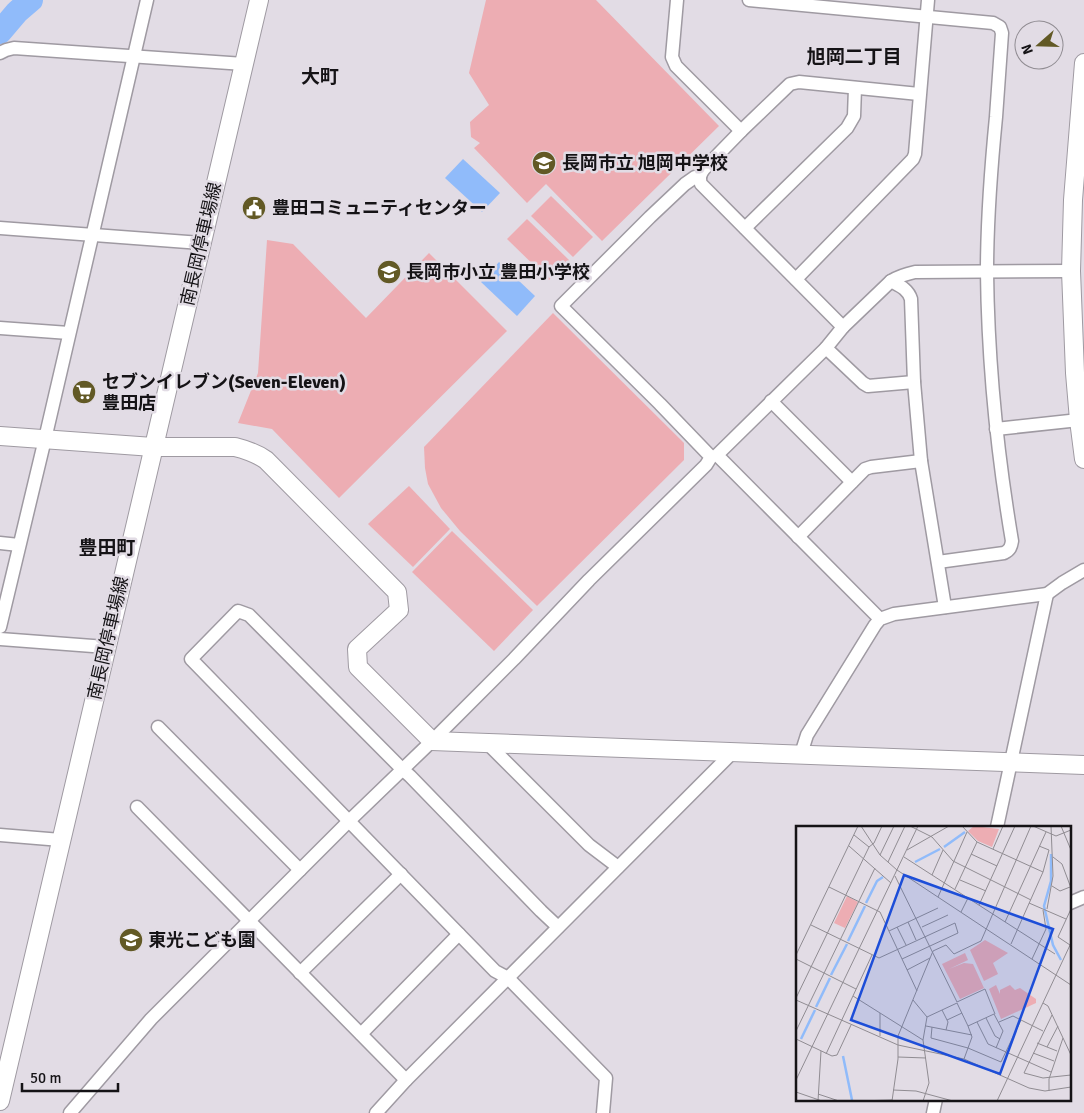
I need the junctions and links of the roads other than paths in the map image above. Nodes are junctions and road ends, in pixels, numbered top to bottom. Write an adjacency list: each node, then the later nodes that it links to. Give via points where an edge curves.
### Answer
1 (147, 0): 8 (street)
2 (258, 0): 10 (street, 南長岡停車場線)
3 (677, 0): 13 (street, via 673,62)
4 (749, 0): 6 (street)
5 (928, 0): 6 (street)
6 (926, 17): 12 (street); 20 (street, via 992,23 1000,27 1002,33 991,167)
7 (0, 54): 8 (street, via 14,48)
8 (135, 56): 10 (street); 17 (street)
9 (1084, 63): 19 (street)
10 (244, 64): 18 (street, 南長岡停車場線)
11 (855, 88): 12 (street); 13 (street, via 794,82); 16 (street, via 854,116 847,128)
12 (920, 94): 21 (street, via 913,159)
13 (740, 131): 14 (street)
14 (700, 176): 16 (street, via 701,184); 34 (street, via 695,176 678,191 561,306)
15 (0, 228): 17 (street)
16 (745, 228): 21 (street)
17 (93, 235): 18 (street); 25 (street)
18 (201, 242): 33 (street, 南長岡停車場線)
19 (1071, 271): 20 (street); 29 (street)
20 (988, 272): 22 (street, via 915,272); 30 (street, via 990,364)
21 (796, 279): 23 (street)
22 (891, 281): 23 (street); 27 (street, via 905,289 911,299)
23 (843, 327): 26 (street)
24 (0, 328): 25 (street)
25 (69, 333): 32 (street)
26 (826, 348): 27 (street, via 868,386); 28 (street)
27 (914, 382): 36 (street)
28 (771, 401): 34 (street); 37 (street)
29 (1079, 420): 30 (street); 35 (street)
30 (996, 430): 41 (street, via 1012,547 1004,553)
31 (0, 436): 32 (street)
32 (45, 439): 33 (street); 40 (street)
33 (153, 447): 48 (street, 南長岡停車場線); 50 (street, via 236,447 260,455 397,592 399,610 358,648 358,667)
34 (714, 456): 38 (street); 50 (street)
35 (1084, 459)
36 (921, 461): 37 (street, via 871,467); 41 (street)
37 (852, 482): 38 (street)
38 (798, 537): 45 (street)
39 (0, 543): 40 (street)
40 (20, 544): 46 (street)
41 (938, 562): 44 (street)
42 (1084, 570): 43 (street)
43 (1047, 594): 44 (street); 54 (street)
44 (945, 606): 45 (street)
45 (880, 619): 53 (street, via 807,735)
46 (0, 627)
47 (0, 639): 48 (street)
48 (106, 647): 61 (street, 南長岡停車場線)
49 (158, 727): 63 (street)
50 (432, 740): 51 (street); 56 (street)
51 (487, 743): 52 (street); 62 (street, via 589,845)
52 (732, 753): 53 (street); 62 (street)
53 (802, 754): 54 (street)
54 (1011, 764): 55 (street); 59 (street)
55 (1084, 766)
56 (402, 769): 58 (street); 58 (street, via 249,615 238,611 191,659); 68 (street)
57 (137, 807): 67 (street)
58 (349, 821): 63 (street); 64 (street)
59 (997, 826)
60 (0, 835): 61 (street)
61 (61, 840): 75 (street, 南長岡停車場線)
62 (618, 867): 68 (street)
63 (300, 870): 67 (street)
64 (401, 874): 69 (street); 70 (street)
65 (1084, 897): 66 (street)
66 (1072, 902)
67 (249, 922): 70 (street); 76 (street, via 151,1018)
68 (558, 928): 71 (street)
69 (459, 934): 71 (street, via 495,971); 72 (street)
70 (300, 973): 72 (street)
71 (508, 978): 73 (street); 78 (street, via 606,1078)
72 (361, 1034): 73 (street)
73 (406, 1080): 77 (street)
74 (936, 1100): 79 (street)
75 (0, 1101)
76 (70, 1113)
77 (376, 1113)
78 (602, 1113)
79 (933, 1113)

